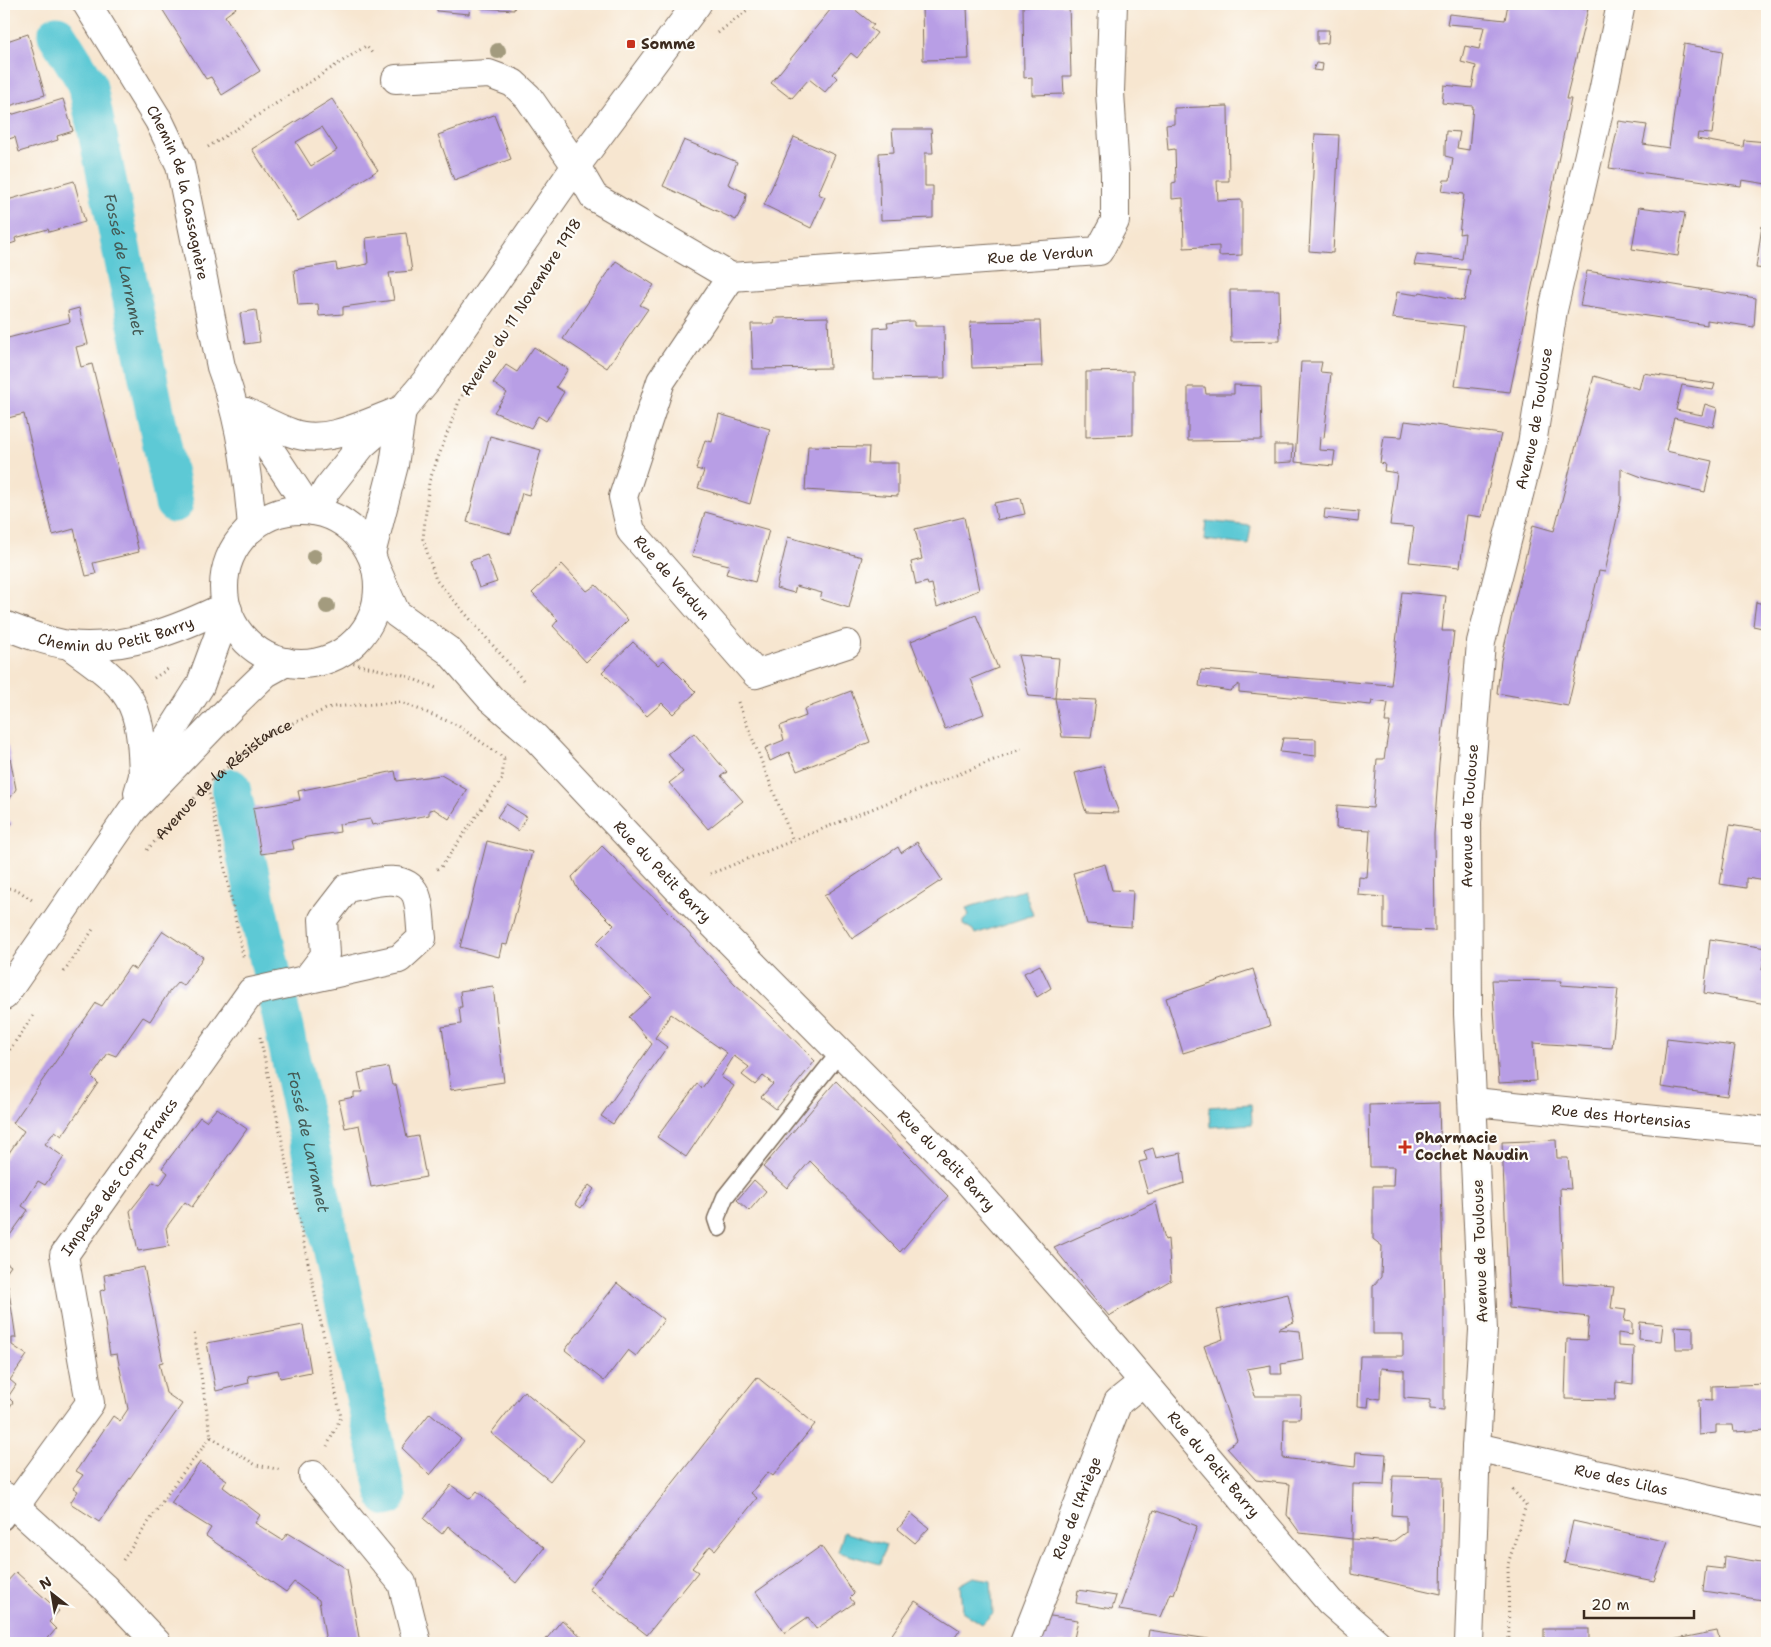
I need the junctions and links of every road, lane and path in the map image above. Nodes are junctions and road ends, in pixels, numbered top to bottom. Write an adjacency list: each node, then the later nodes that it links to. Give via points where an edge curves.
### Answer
1 (88, 4): 8 (street, Chemin de la Cassagnère, via 158,120)
2 (697, 4): 9 (street)
3 (754, 4): 6 (path)
4 (1113, 4): 10 (street, Rue de Verdun, via 1110,92 1116,174 1115,221 1099,251)
5 (1621, 4): 44 (street, Avenue de Toulouse, via 1553,310 1532,444 1482,642 1467,822 1468,1014)
6 (714, 36)
7 (396, 79): 8 (path, via 366,46); 9 (street, via 489,74 513,83 528,97)
8 (180, 165): 12 (street, Chemin de la Cassagnère, via 220,367)
9 (576, 166): 10 (street, via 594,197); 13 (street, via 427,380)
10 (731, 277): 23 (street, Rue de Verdun, via 661,381 623,497 631,531)
11 (519, 310): 24 (path, Avenue du 11 Novembre 1918, via 460,399 429,482 423,539 436,580)
12 (239, 405): 13 (street, via 293,434 312,436 347,430); 14 (street); 15 (street)
13 (402, 410): 14 (street, via 362,445); 16 (street, via 394,465)
14 (312, 511): 15 (street, via 274,515); 16 (street, via 338,519 348,526 365,544)
15 (252, 528): 17 (street, via 236,547 226,570 224,594)
16 (373, 560): 21 (street, via 377,599 373,614 356,641); 26 (street, Rue du Petit Barry, via 396,613 449,651 491,699)
17 (227, 608): 20 (street, Chemin du Petit Barry, via 161,634 116,644); 22 (street, via 246,641 264,654); 29 (street, via 200,686)
18 (4, 624): 20 (street, Chemin du Petit Barry)
19 (848, 644): 23 (street, via 756,674)
20 (69, 645): 29 (street, via 111,676 128,694 142,736)
21 (329, 658): 22 (street, via 308,663); 25 (path, via 404,675)
22 (286, 662): 31 (street, via 266,673)
23 (748, 666): 32 (path, via 736,696)
24 (527, 684)
25 (437, 688)
26 (535, 737): 28 (path, via 515,756); 35 (street, Rue du Petit Barry)
27 (1021, 749): 32 (path)
28 (504, 758): 30 (path, Avenue de la Résistance, via 457,725 401,702 331,707 267,734); 34 (path, via 502,779 441,866)
29 (143, 776): 31 (street)
30 (207, 784): 33 (path, Avenue de la Résistance); 39 (path)
31 (133, 808): 40 (street)
32 (793, 841): 35 (path)
33 (145, 853)
34 (408, 885): 38 (street, via 393,880 347,888 323,918 325,955); 38 (street, via 416,895 422,938 399,959)
35 (677, 888): 42 (street, Rue du Petit Barry)
36 (97, 924): 37 (path)
37 (59, 979)
38 (306, 980): 39 (street)
39 (251, 992): 52 (path, via 341,1417); 53 (street, Impasse des Corps Francs, via 64,1255 90,1403)
40 (4, 996)
41 (37, 1010): 43 (path)
42 (840, 1052): 46 (lane, via 725,1197 716,1218); 48 (street, Rue du Petit Barry, via 966,1180)
43 (4, 1058)
44 (1474, 1102): 45 (street, Rue des Hortensias); 50 (street, Avenue de Toulouse, via 1483,1330)
45 (1767, 1132)
46 (719, 1228)
47 (194, 1332): 49 (path)
48 (1143, 1382): 58 (street, Rue de l'Ariège, via 1118,1402); 59 (street, Rue du Petit Barry, via 1330,1602)
49 (211, 1437): 51 (path); 55 (path, via 175,1483)
50 (1476, 1446): 54 (street, Rue des Lilas); 60 (street, Avenue de Toulouse)
51 (256, 1466)
52 (312, 1475): 57 (street, via 402,1583)
53 (8, 1507): 55 (street)
54 (1767, 1513)
55 (104, 1588): 56 (street)
56 (157, 1643)
57 (417, 1643)
58 (1024, 1643)
59 (1377, 1643)
60 (1469, 1643)

